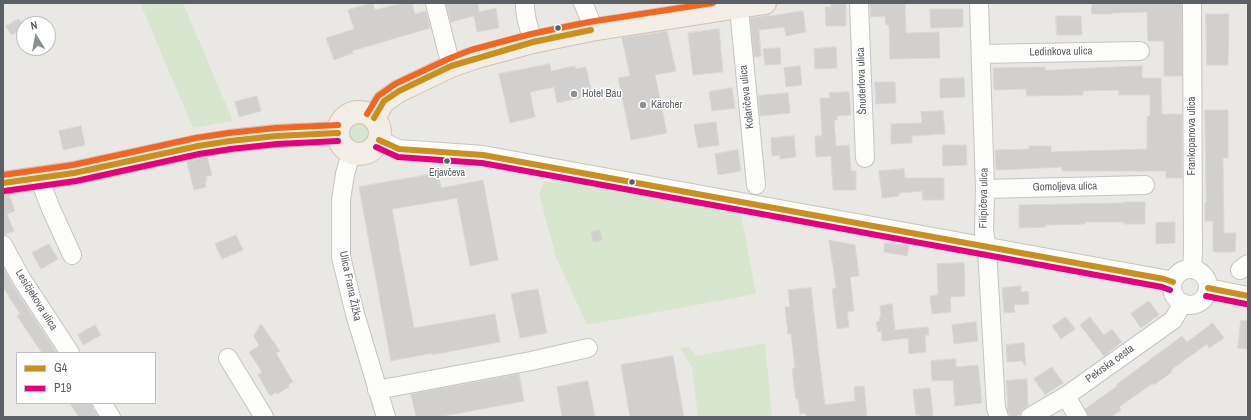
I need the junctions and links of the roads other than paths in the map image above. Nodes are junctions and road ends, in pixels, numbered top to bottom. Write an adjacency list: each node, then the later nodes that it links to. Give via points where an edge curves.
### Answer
1 (435, 3): 13 (street)
2 (526, 3): 10 (street)
3 (583, 3): 9 (street)
4 (765, 3): 8 (main road)
5 (859, 3): 18 (street, Šnuderlova ulica)
6 (979, 3): 12 (street, Filipičeva ulica)
7 (1192, 3): 27 (street, Frankopanova ulica)
8 (739, 8): 9 (main road); 21 (street, Kolaričeva ulica)
9 (591, 30): 10 (main road)
10 (533, 42): 13 (main road)
11 (1140, 50): 12 (street, Ledinkova ulica)
12 (981, 54): 23 (street, Filipičeva ulica)
13 (451, 66): 14 (main road, via 384,101)
14 (374, 118): 15 (main road, via 362,113 349,115 340,125); 16 (main road, via 380,132)
15 (338, 133): 17 (main road, via 344,148); 19 (main road, via 230,141)
16 (379, 140): 17 (main road, via 374,148 367,152); 25 (street, via 399,149 490,157)
17 (351, 152): 35 (street, Ulica Frana Žižka, via 341,200 341,257)
18 (865, 158)
19 (38, 178): 20 (main road); 26 (street)
20 (3, 183)
21 (756, 185)
22 (1145, 185): 23 (street, Gomoljeva ulica)
23 (986, 189): 25 (street, Filipičeva ulica)
24 (3, 245): 33 (street, Lesičjekova ulica, via 21,278)
25 (986, 248): 28 (street); 41 (street, Filipičeva ulica, via 996,408)
26 (72, 255)
27 (1192, 269): 28 (street, via 1181,272); 29 (street, via 1204,276)
28 (1173, 282): 31 (street, via 1175,296)
29 (1208, 288): 30 (street); 31 (street, via 1206,296 1198,303)
30 (1248, 296)
31 (1183, 303): 36 (street, Pekrska cesta, via 1173,320)
32 (588, 348): 35 (street)
33 (69, 352)
34 (228, 358): 39 (street)
35 (377, 390): 40 (street, Ulica Frana Žižka)
36 (1066, 396): 42 (street, Pekrska cesta); 43 (street)
37 (103, 404): 38 (street)
38 (111, 417)
39 (264, 417)
40 (386, 417)
41 (999, 417)
42 (1030, 417)
43 (1078, 417)

